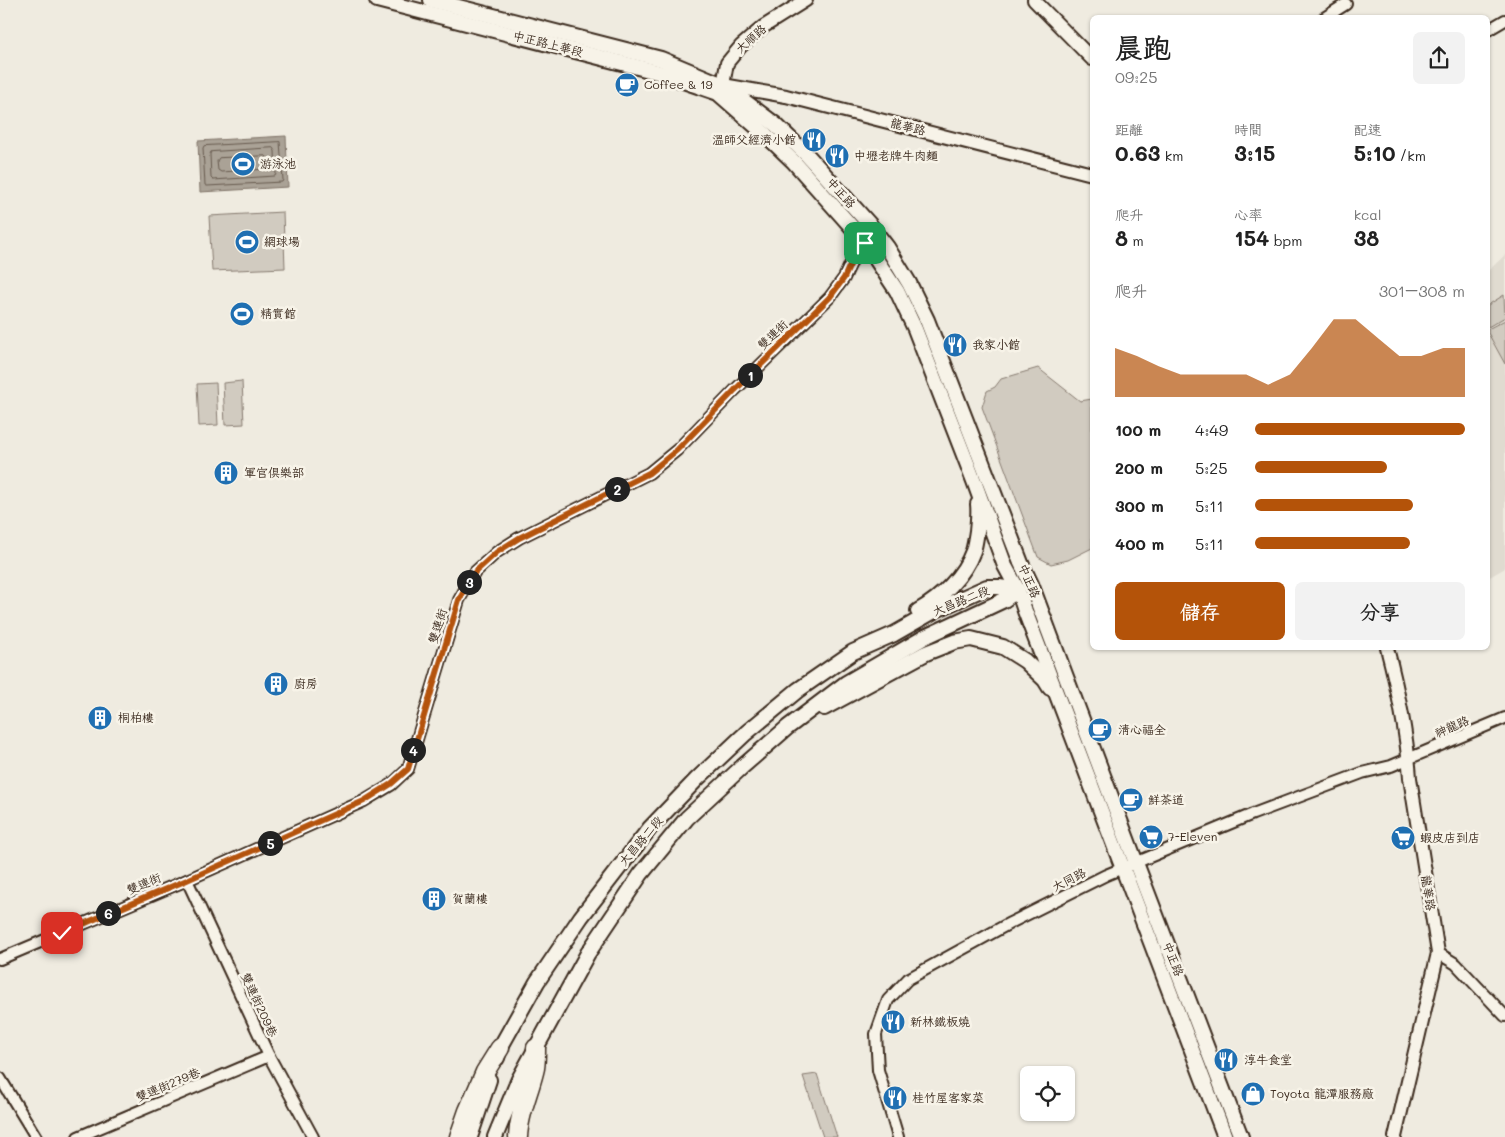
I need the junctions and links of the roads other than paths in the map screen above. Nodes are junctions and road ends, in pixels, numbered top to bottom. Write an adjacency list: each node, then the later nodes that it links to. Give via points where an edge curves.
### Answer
1 (377, 0): 10 (main road, 中正路上華段)
2 (431, 0): 10 (main road, 中正路上華段, via 661,59)
3 (806, 0): 10 (street, 大順路, via 763,26 740,46 727,63)
4 (1034, 0): 9 (street)
5 (1346, 4): 6 (street)
6 (1329, 15)
7 (1505, 20): 8 (street)
8 (1490, 29)
9 (1090, 57)
10 (720, 89): 11 (street, 龍華路, via 786,96); 12 (main road, 中正路, via 776,125 808,155); 13 (main road, 中正路, via 794,162)
11 (1090, 173)
12 (878, 235): 13 (street, 雙連街); 22 (main road, 中正路, via 909,283 927,320)
13 (865, 243): 14 (main road, 中正路, via 897,291); 24 (street, 雙連街, via 856,252 844,278 830,297 677,450 649,473 519,538 475,572 459,600 408,769 364,801)
14 (974, 481): 15 (main road, 中正路, via 1005,566); 17 (main road, via 979,513 974,549 960,575 926,606)
15 (1018, 590): 17 (main road, 大昌路二段, via 987,587); 18 (main road, 中正路); 20 (main road, 大昌路二段, via 1004,600 925,637 846,683)
16 (1388, 650): 21 (street, 龍華路)
17 (853, 652): 28 (main road, 大昌路二段, via 798,690 746,733 650,828 581,917 537,982)
18 (1064, 714): 20 (main road, via 1046,680 1025,661 1003,647 971,640 954,642 926,653); 23 (main road, 中正路)
19 (1505, 718): 21 (street, 神龍路)
20 (788, 727): 29 (main road, 大昌路二段, via 687,818 641,874 588,954)
21 (1409, 759): 22 (street, 大同路, via 1262,811); 25 (street, 龍華路)
22 (1136, 863): 23 (street, 大同路); 41 (main road, 中正路)
23 (1122, 869): 39 (street, 大同路, via 1010,923 908,979 888,1000 876,1034 878,1070); 40 (main road, 中正路)
24 (187, 880): 26 (street, 雙連街); 30 (street, 雙連街209巷)
25 (1438, 953): 27 (street, via 1456,964); 42 (street, 龍華路)
26 (0, 959)
27 (1505, 1016)
28 (500, 1048): 35 (highway, via 485,1072); 36 (main road, 大昌路二段)
29 (536, 1048): 37 (main road, 大昌路二段); 38 (highway, via 535,1067)
30 (269, 1056): 33 (street, 雙連街279巷); 34 (street, 雙連街209巷)
31 (0, 1078): 32 (street)
32 (36, 1137)
33 (78, 1137)
34 (313, 1137)
35 (459, 1137)
36 (470, 1137)
37 (495, 1137)
38 (518, 1137)
39 (898, 1137)
40 (1224, 1137)
41 (1241, 1137)
42 (1395, 1137)

